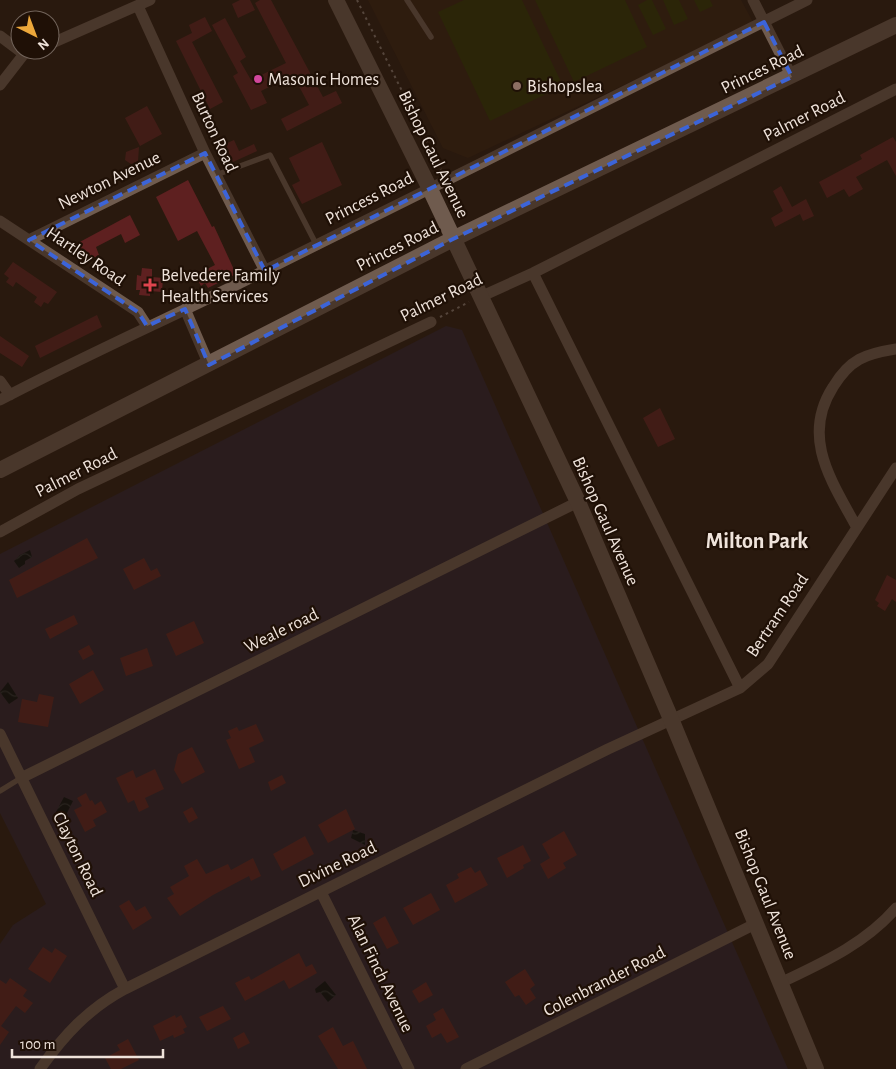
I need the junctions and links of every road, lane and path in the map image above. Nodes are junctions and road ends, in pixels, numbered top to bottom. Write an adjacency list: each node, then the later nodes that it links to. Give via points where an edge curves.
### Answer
1 (150, 0): 7 (street)
2 (336, 0): 19 (main road, Bishop Gaul Avenue)
3 (357, 0): 18 (path)
4 (407, 0): 10 (lane)
5 (753, 0): 8 (street)
6 (807, 0): 8 (street, Princess Road)
7 (138, 6): 11 (street); 16 (street, Burton Road)
8 (764, 22): 13 (street); 18 (street, Princess Road)
9 (896, 25): 13 (main road, Princes Road)
10 (431, 37)
11 (60, 40)
12 (23, 60): 14 (street)
13 (792, 77): 21 (main road, Princes Road)
14 (0, 85)
15 (896, 89): 25 (street, Palmer Road)
16 (205, 153): 17 (street, Burton Road); 22 (street, Newton Avenue)
17 (216, 175): 23 (lane, via 270,155); 24 (street, Burton Road)
18 (446, 179): 19 (street, Princess Road)
19 (429, 187): 21 (main road, Bishop Gaul Avenue); 23 (street, Princess Road)
20 (0, 221): 22 (street, Hartley Road)
21 (453, 239): 26 (main road, Bishop Gaul Avenue); 31 (main road, Princes Road)
22 (29, 240): 29 (street, Hartley Road, via 138,312)
23 (316, 244): 24 (street, Princess Road)
24 (265, 271): 27 (street, Princess Road)
25 (533, 272): 26 (street, Palmer Road); 39 (street)
26 (480, 297): 28 (path, Palmer Road); 36 (main road, Bishop Gaul Avenue)
27 (185, 310): 29 (street, Princess Road); 31 (street)
28 (431, 322): 38 (street, Palmer Road, via 78,489)
29 (147, 326): 33 (street, Princess Road)
30 (896, 350): 37 (street, via 865,355 842,372 823,402 818,423 823,456)
31 (209, 365): 35 (main road, Princes Road)
32 (0, 381): 33 (street)
33 (5, 397)
34 (896, 468): 37 (street, Bertram Road)
35 (0, 470)
36 (578, 502): 40 (main road, Bishop Gaul Avenue); 42 (street, Weale road)
37 (856, 526): 39 (street, Bertram Road, via 768,664)
38 (0, 532)
39 (740, 688): 40 (street, Bertram Road)
40 (671, 719): 44 (street, Divine Road); 46 (main road, Bishop Gaul Avenue)
41 (0, 734): 42 (street, Clayton Road)
42 (21, 778): 43 (lane, Weale road); 48 (street, Clayton Road)
43 (0, 791)
44 (321, 892): 48 (street, Divine Road); 50 (street, Alan Finch Avenue)
45 (896, 908): 47 (street, via 864,939)
46 (756, 923): 47 (main road, Bishop Gaul Avenue); 51 (street, Colenbrander Road)
47 (780, 983): 52 (main road, Bishop Gaul Avenue)
48 (125, 989): 49 (street, Divine Road, via 85,1015 59,1042)
49 (40, 1069)
50 (410, 1069)
51 (466, 1069)
52 (816, 1069)

